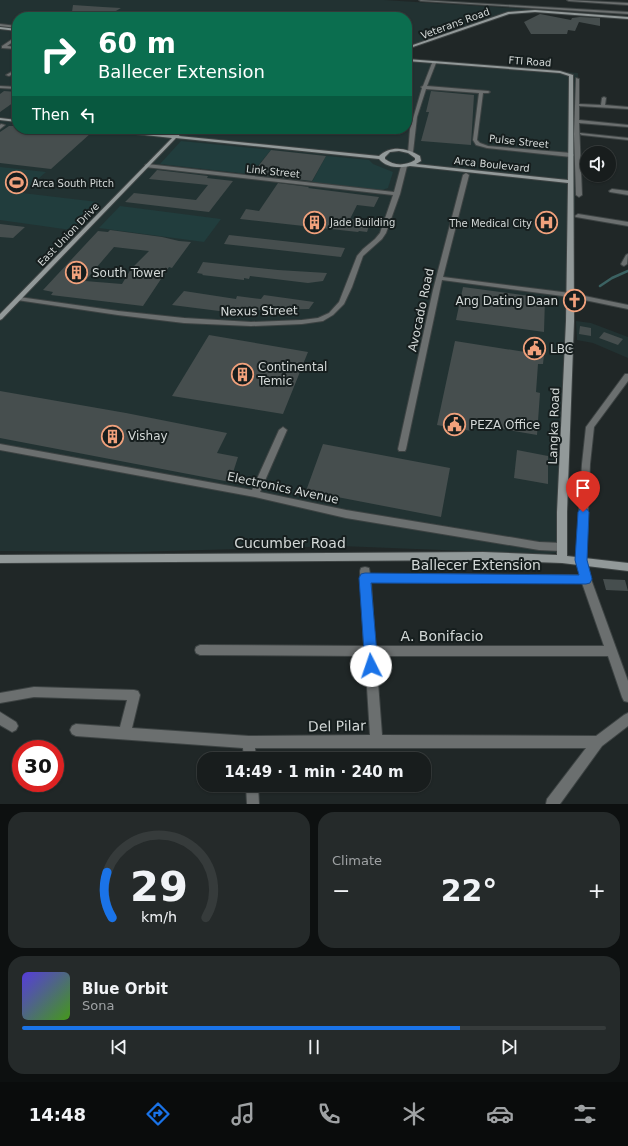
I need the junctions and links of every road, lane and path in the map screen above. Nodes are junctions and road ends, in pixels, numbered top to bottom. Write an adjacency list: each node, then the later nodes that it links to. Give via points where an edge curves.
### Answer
1 (421, 0): 6 (street)
2 (494, 0): 4 (street)
3 (569, 0): 5 (street)
4 (537, 3): 6 (street); 7 (street)
5 (628, 4)
6 (537, 8): 8 (street)
7 (628, 9)
8 (628, 14)
9 (628, 18): 15 (street, Veterans Road, via 509,12)
10 (0, 25): 11 (street)
11 (12, 26)
12 (0, 28): 13 (street)
13 (12, 29)
14 (12, 41): 16 (street, via 3,47)
15 (412, 46)
16 (12, 48)
17 (412, 61): 18 (street, FTI Road)
18 (434, 63): 23 (street); 46 (street, FTI Road, via 570,74)
19 (12, 73): 20 (street)
20 (8, 75)
21 (577, 79): 28 (street)
22 (0, 87): 24 (street)
23 (423, 87): 25 (street); 44 (street)
24 (12, 88)
25 (481, 92): 26 (street); 46 (street, Pulse Street, via 475,140 478,144)
26 (488, 92)
27 (604, 98): 29 (street)
28 (576, 105): 29 (street); 35 (street)
29 (603, 107): 30 (street)
30 (628, 108)
31 (0, 116): 32 (street)
32 (12, 117)
33 (0, 119): 34 (street)
34 (12, 120)
35 (576, 121): 37 (street); 46 (street)
36 (628, 121): 37 (street, via 617,120)
37 (616, 125): 38 (street)
38 (628, 126)
39 (164, 134): 42 (street)
40 (170, 134): 42 (street)
41 (582, 134): 43 (street)
42 (177, 135): 45 (street); 49 (street, East Union Drive)
43 (628, 139)
44 (410, 152): 45 (street, via 394,151); 47 (street, via 418,157)
45 (382, 156): 50 (street, via 387,163)
46 (575, 160): 52 (street, Langka Road); 56 (street)
47 (418, 161): 48 (street); 52 (street, Arca Boulevard)
48 (411, 165): 50 (street); 52 (street, Arca Boulevard)
49 (147, 166): 55 (street, Link Street); 63 (street, East Union Drive)
50 (404, 166): 55 (street, Nexus Street)
51 (466, 176): 61 (street, Avocado Road)
52 (571, 180): 62 (street, Langka Road)
53 (612, 191): 54 (street)
54 (628, 193)
55 (397, 194): 63 (street, Nexus Street, via 383,234 360,256 344,299 330,315 315,320 247,325 211,323)
56 (579, 194)
57 (578, 216): 58 (street)
58 (628, 224)
59 (628, 256): 60 (street)
60 (624, 264)
61 (439, 278): 62 (street); 69 (street, Avocado Road)
62 (570, 295): 64 (street); 71 (street, Langka Road)
63 (19, 299): 65 (street, East Union Drive)
64 (628, 307)
65 (0, 318)
66 (628, 376): 74 (street, via 590,427)
67 (283, 430): 70 (street)
68 (0, 447): 70 (street, Electronics Avenue)
69 (402, 449)
70 (255, 494): 71 (street, Electronics Avenue, via 346,514 539,546)
71 (561, 547): 73 (street, Langka Road)
72 (0, 559): 73 (street, Cucumber Road, via 475,556)
73 (562, 559): 74 (street, Cucumber Road)
74 (581, 560): 75 (street, Cucumber Road); 76 (street)
75 (628, 566)
76 (586, 579): 78 (street); 79 (street, Ballecer Extension, via 365,574)
77 (200, 650): 79 (street, A. Bonifacio)
78 (612, 651): 79 (street, A. Bonifacio); 80 (street)
79 (370, 652): 87 (street)
80 (628, 697)
81 (0, 698): 86 (street, via 34,692 134,695)
82 (0, 718): 84 (street)
83 (628, 719): 89 (street)
84 (12, 726)
85 (76, 730): 86 (street, Del Pilar)
86 (125, 733): 88 (street, Del Pilar)
87 (376, 741): 88 (street, Del Pilar); 89 (street, Del Pilar)
88 (249, 742): 90 (street)
89 (598, 742): 93 (street)
90 (250, 752)
91 (252, 792): 92 (street)
92 (253, 804)
93 (552, 804)

